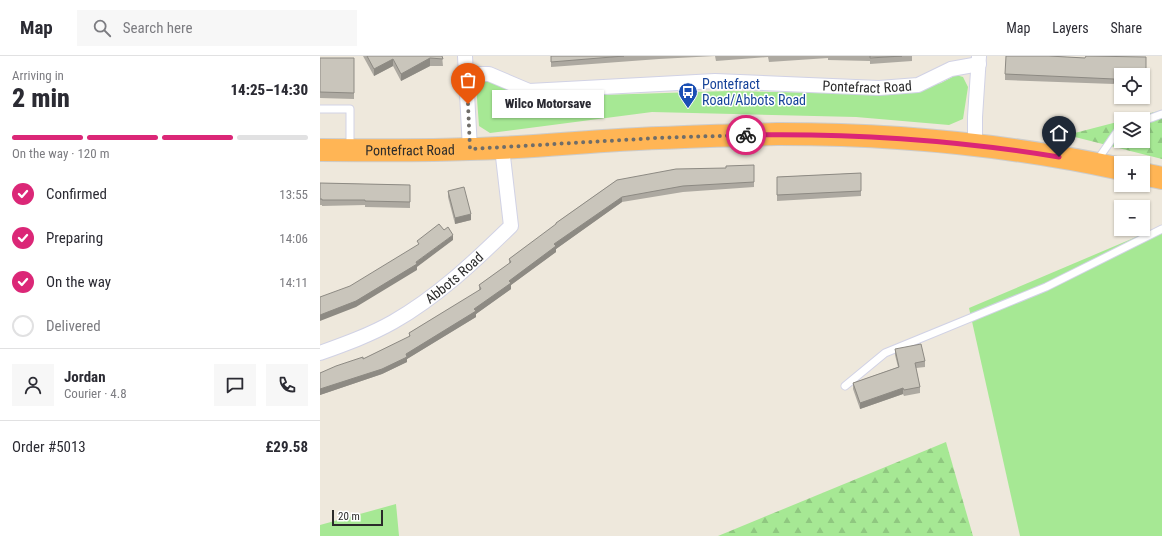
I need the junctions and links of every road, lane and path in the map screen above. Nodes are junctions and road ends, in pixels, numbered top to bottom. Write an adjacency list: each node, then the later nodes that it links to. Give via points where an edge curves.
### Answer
1 (465, 56): 3 (street)
2 (979, 60): 3 (street, Pontefract Road, via 951,69 918,85 879,88 715,81 529,91 489,74); 8 (street)
3 (466, 74): 10 (street)
4 (320, 109): 12 (lane, via 350,109)
5 (1162, 114): 6 (lane)
6 (1150, 118)
7 (1114, 136): 13 (lane)
8 (975, 146): 9 (highway, Pontefract Road, via 885,138 780,134 657,138); 13 (highway, Pontefract Road)
9 (502, 148): 10 (highway, Pontefract Road); 18 (street, Abbots Road, via 510,226 472,264 426,301 393,323)
10 (470, 149): 12 (highway, Pontefract Road)
11 (320, 150): 12 (highway, Pontefract Road)
12 (350, 150)
13 (1095, 164): 14 (highway, Pontefract Road)
14 (1114, 168)
15 (1150, 175): 16 (highway)
16 (1162, 178)
17 (1162, 229): 19 (lane, via 1046,287 885,353)
18 (320, 353)
19 (845, 386)

